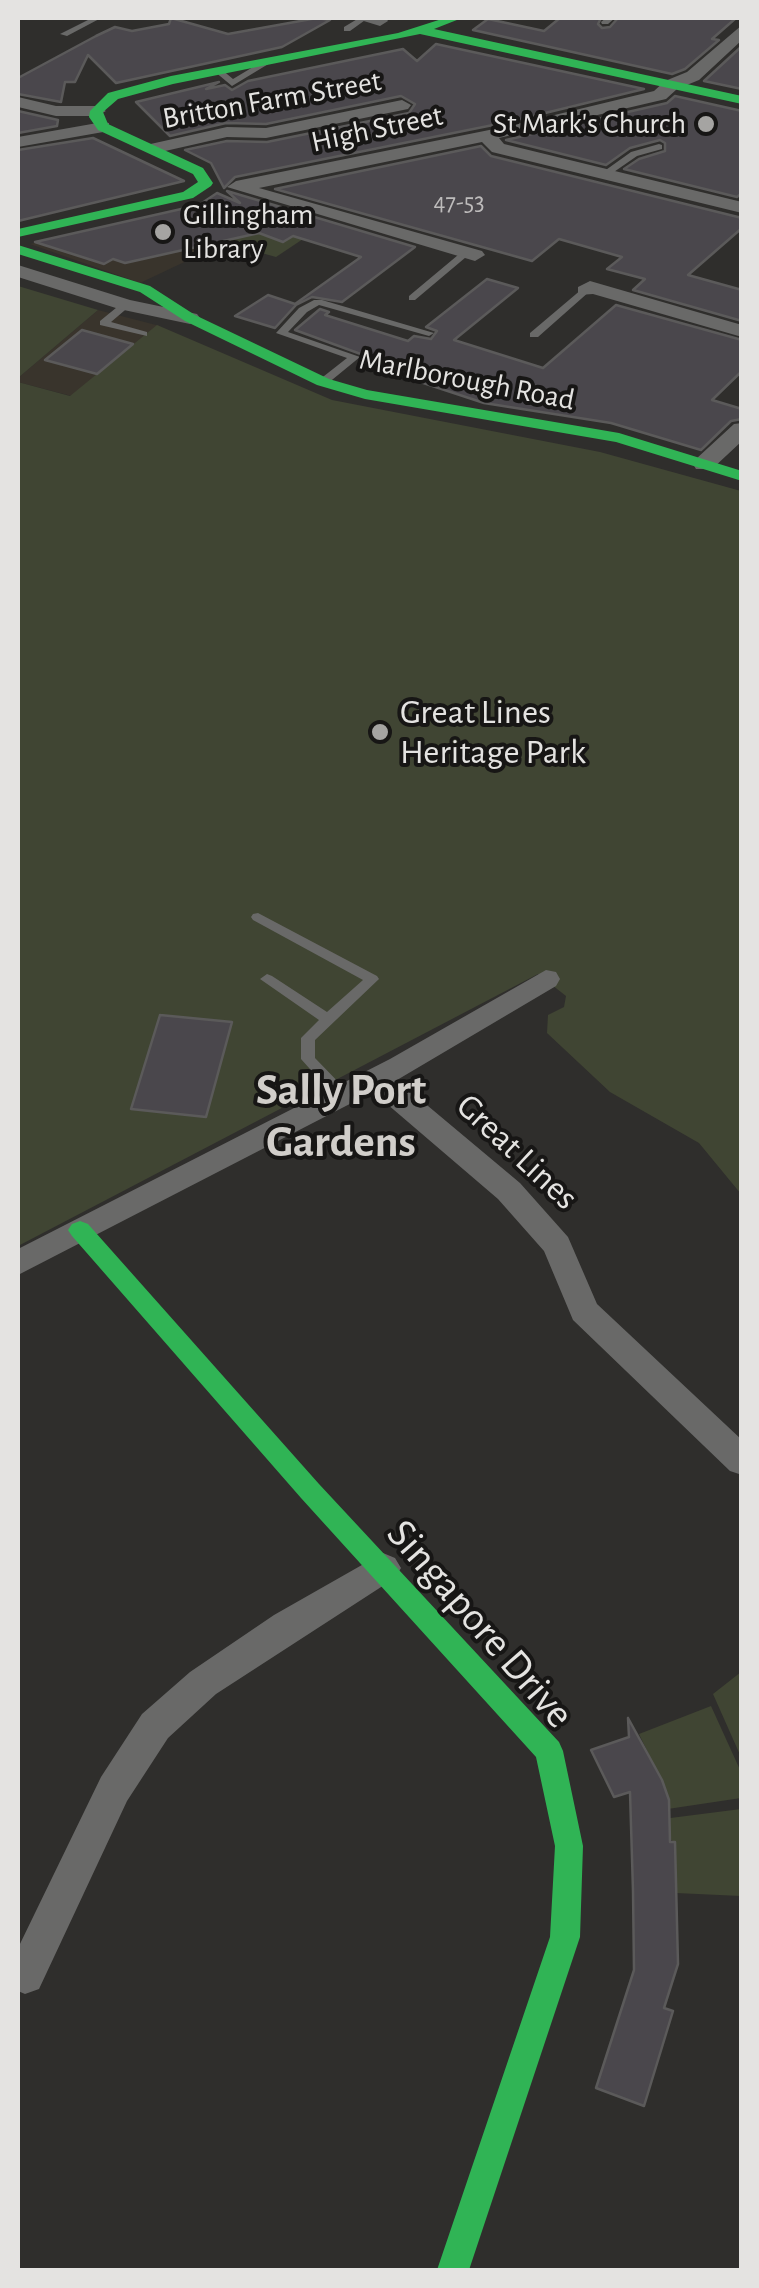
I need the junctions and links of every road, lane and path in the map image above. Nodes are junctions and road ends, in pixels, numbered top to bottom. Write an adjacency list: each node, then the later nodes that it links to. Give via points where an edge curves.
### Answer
1 (97, 18): 7 (lane)
2 (456, 18): 5 (street)
3 (369, 19): 4 (lane)
4 (347, 29)
5 (422, 30): 8 (street); 12 (street, via 266,62 225,77 124,91 107,99)
6 (742, 30): 8 (street, High Street, via 693,76)
7 (64, 34)
8 (665, 90): 9 (street); 13 (street, High Street)
9 (742, 100)
10 (18, 102): 12 (street)
11 (402, 104): 16 (street, Britton Farm Street)
12 (100, 119): 14 (street); 16 (street)
13 (491, 136): 17 (street); 19 (street, High Street)
14 (18, 142)
15 (658, 146): 17 (lane)
16 (152, 149): 18 (street, via 198,170)
17 (608, 172): 20 (street, via 664,179)
18 (206, 183): 19 (street); 21 (street, via 188,195)
19 (236, 187): 22 (street)
20 (742, 208)
21 (18, 251): 25 (street, Marlborough Road); 26 (street, Marlborough Road, via 115,274)
22 (471, 254): 24 (lane)
23 (585, 292): 27 (street, via 590,288); 30 (lane)
24 (412, 298)
25 (126, 305): 26 (street, Marlborough Road); 29 (lane, via 104,323)
26 (190, 318): 31 (street, Marlborough Road)
27 (742, 330)
28 (429, 333): 31 (lane, via 318,302 281,332 355,357)
29 (143, 334)
30 (534, 335)
31 (323, 382): 33 (street, Marlborough Road, via 619,438)
32 (742, 429): 33 (street)
33 (704, 464): 34 (street, Marlborough Road)
34 (742, 476)
35 (258, 917): 38 (lane, via 370,976)
36 (267, 979): 38 (lane)
37 (546, 979): 39 (street)
38 (327, 1019): 40 (lane, via 308,1038 307,1055)
39 (387, 1071): 40 (street); 43 (street, Great Lines, via 558,1245 610,1354)
40 (340, 1093): 41 (street)
41 (80, 1230): 42 (street); 44 (street, Singapore Drive)
42 (18, 1262)
43 (742, 1461)
44 (384, 1568): 45 (street, via 204,1682 162,1719 114,1789 26,1975); 46 (street, Singapore Drive, via 549,1751 570,1846 565,1937)
45 (18, 1972)
46 (453, 2270)

